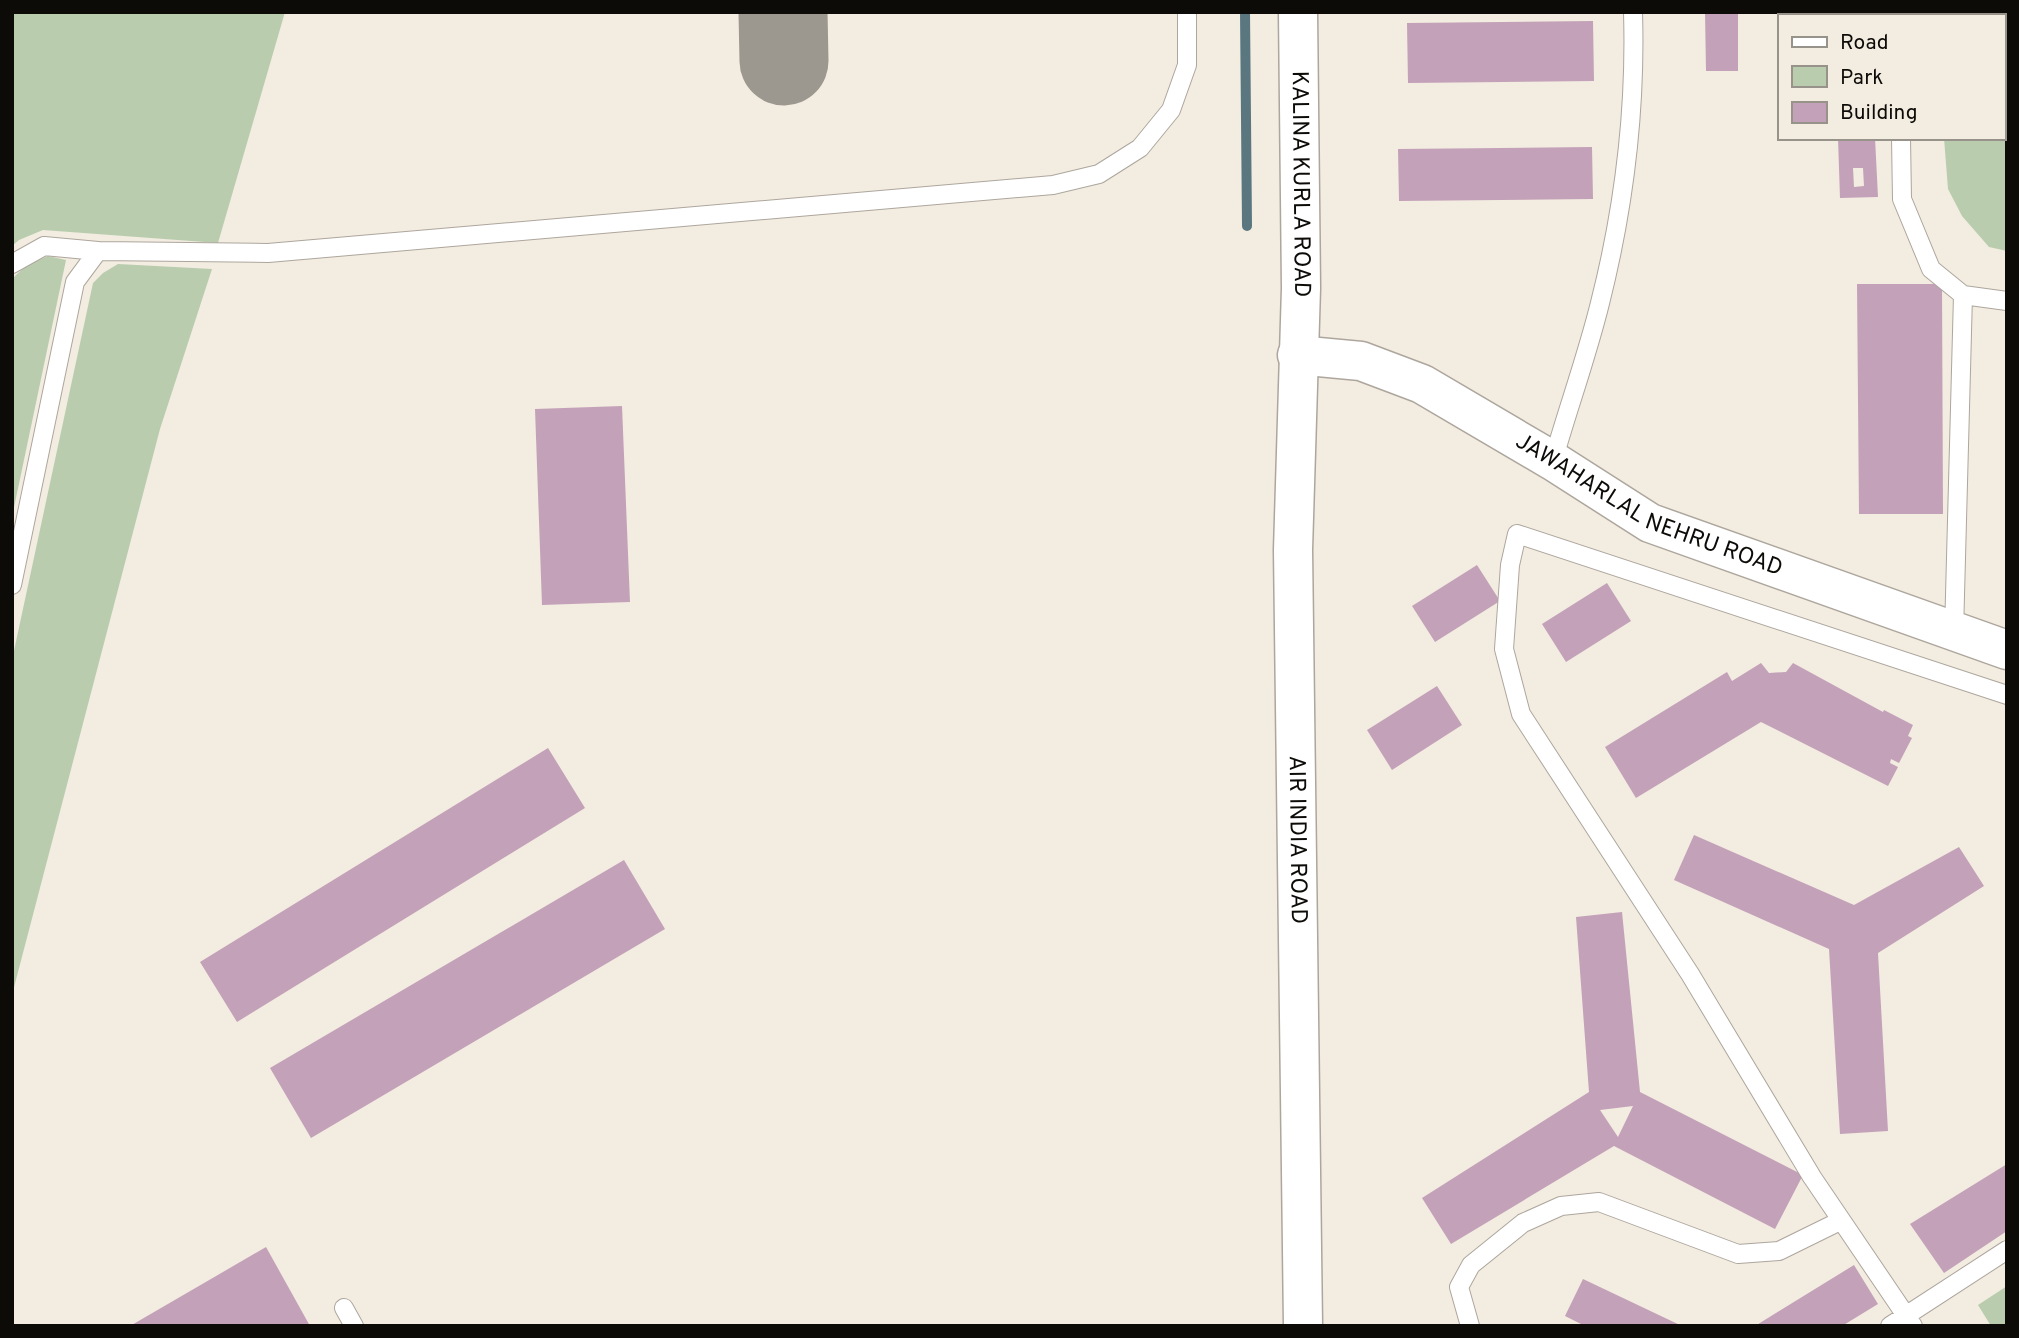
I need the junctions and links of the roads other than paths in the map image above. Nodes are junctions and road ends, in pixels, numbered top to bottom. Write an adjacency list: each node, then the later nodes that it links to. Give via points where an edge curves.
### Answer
1 (1187, 12): 5 (lane, via 1187,65 1171,110 1130,155 1099,174 1053,185 268,253)
2 (1298, 12): 9 (street, KALINA KURLA ROAD, via 1301,288)
3 (1633, 12): 10 (lane, via 1630,127 1619,213 1600,303)
4 (1901, 140): 7 (lane, via 1902,199 1931,269)
5 (98, 251): 6 (lane, via 44,246); 11 (lane, via 75,282)
6 (12, 264)
7 (1963, 295): 8 (lane); 12 (lane)
8 (2007, 301)
9 (1297, 355): 10 (street, JAWAHARLAL NEHRU ROAD, via 1361,360 1422,384); 20 (street, AIR INDIA ROAD, via 1293,550)
10 (1553, 461): 12 (street, JAWAHARLAL NEHRU ROAD, via 1650,523)
11 (12, 585)
12 (1954, 633): 13 (street, JAWAHARLAL NEHRU ROAD)
13 (2007, 650)
14 (2007, 695): 15 (lane, via 1517,534 1504,649 1521,714 1690,974)
15 (1840, 1221): 18 (lane); 21 (lane, via 1779,1251 1738,1254 1599,1202 1561,1206 1523,1223 1471,1265 1459,1287)
16 (2007, 1250): 18 (lane)
17 (344, 1308): 19 (lane)
18 (1910, 1320): 22 (lane)
19 (354, 1326)
20 (1303, 1326)
21 (1470, 1326)
22 (1890, 1326)

